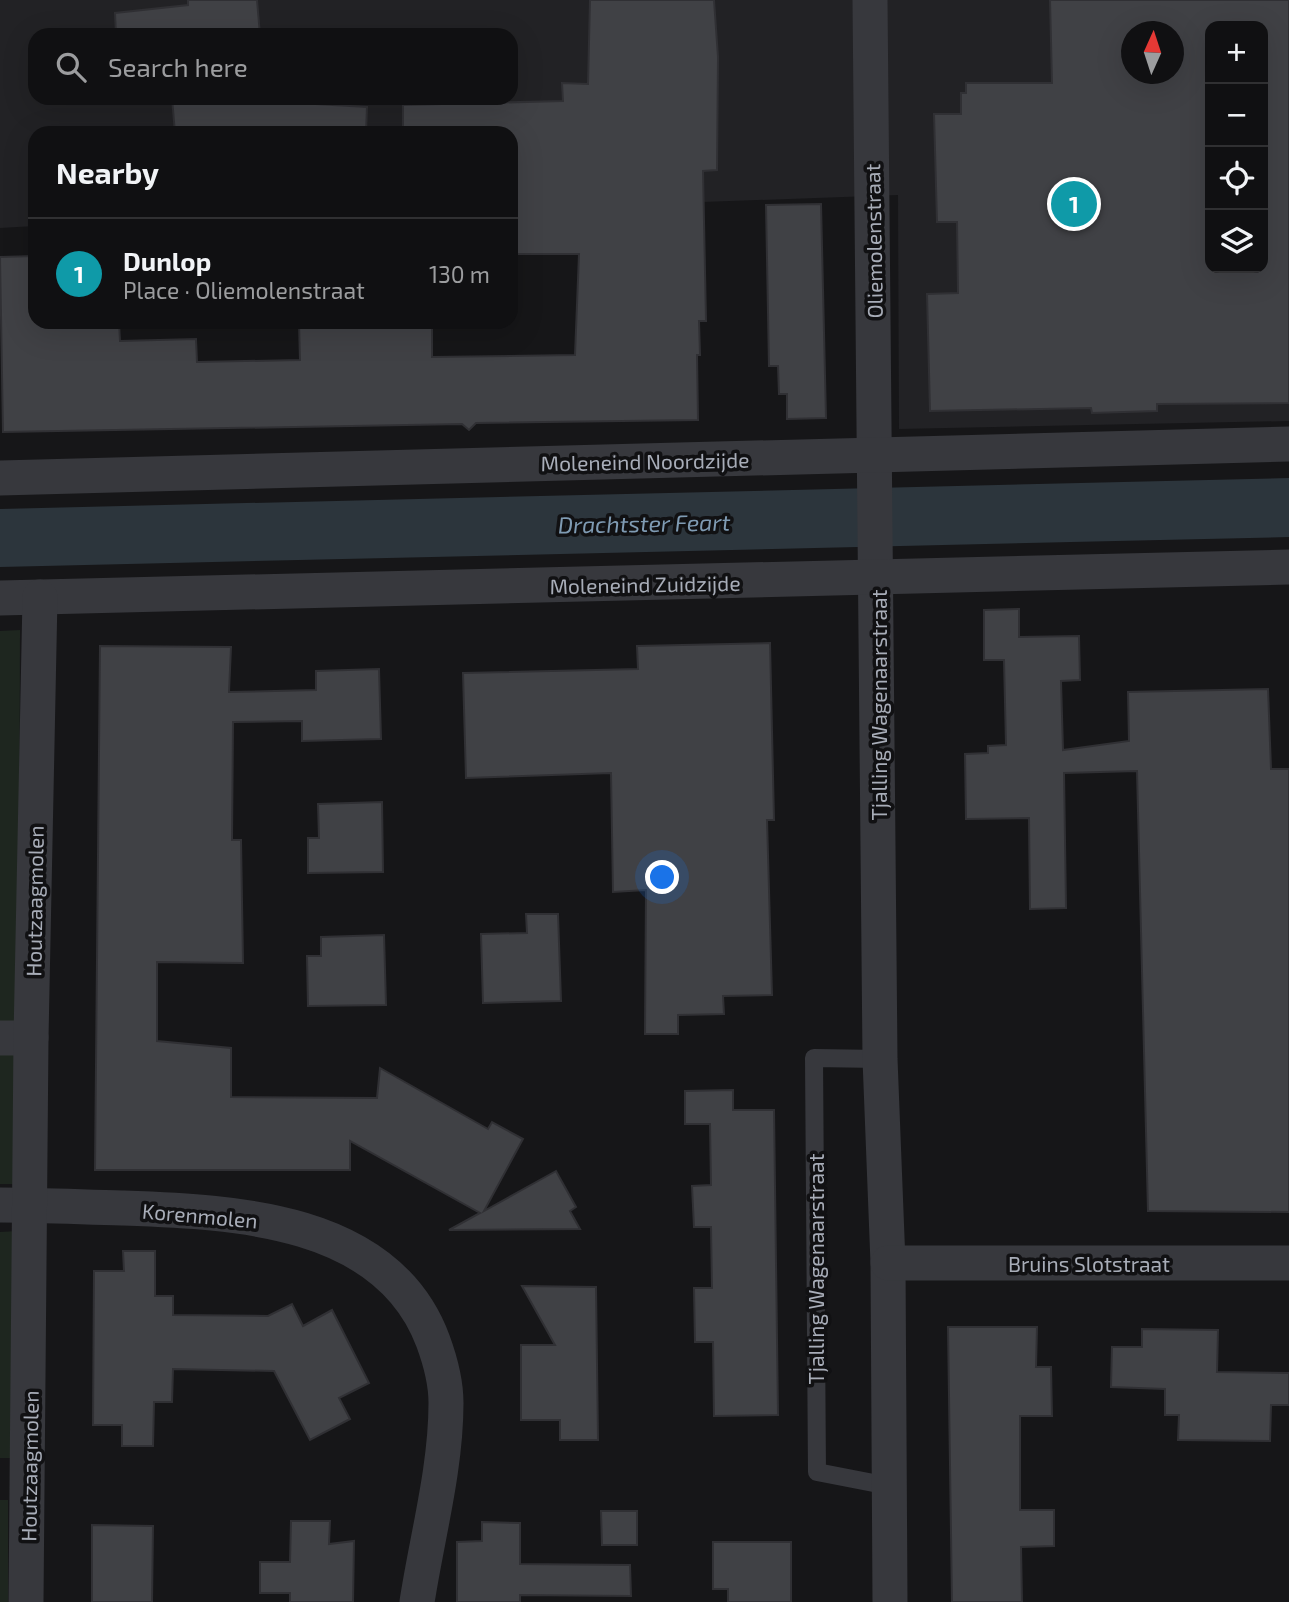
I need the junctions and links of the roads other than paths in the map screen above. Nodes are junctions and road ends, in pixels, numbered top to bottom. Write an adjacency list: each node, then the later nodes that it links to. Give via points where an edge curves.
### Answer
1 (870, 0): 3 (street, Oliemolenstraat)
2 (1289, 444): 3 (street, Moleneind Noordzijde)
3 (874, 469): 4 (street, Moleneind Noordzijde); 6 (street, Oliemolenstraat)
4 (0, 478)
5 (1289, 567): 6 (street, Moleneind Zuidzijde)
6 (876, 570): 7 (street, Moleneind Zuidzijde); 10 (street, Tjalling Wagenaarstraat)
7 (40, 597): 8 (street, Moleneind Zuidzijde); 9 (street, Houtzaagmolen)
8 (0, 598)
9 (16, 1038): 11 (street, Houtzaagmolen)
10 (880, 1059): 12 (street, Tjalling Wagenaarstraat); 15 (lane, Tjalling Wagenaarstraat, via 814,1058 817,1472)
11 (15, 1205): 14 (street, Houtzaagmolen); 17 (street, Korenmolen, via 242,1215 338,1242 400,1286 424,1317 441,1361 446,1402 440,1468)
12 (888, 1263): 13 (street, Bruins Slotstraat); 15 (street, Tjalling Wagenaarstraat)
13 (1289, 1263)
14 (15, 1483): 16 (street, Houtzaagmolen)
15 (889, 1486): 18 (street, Tjalling Wagenaarstraat)
16 (26, 1602)
17 (416, 1602)
18 (890, 1602)

